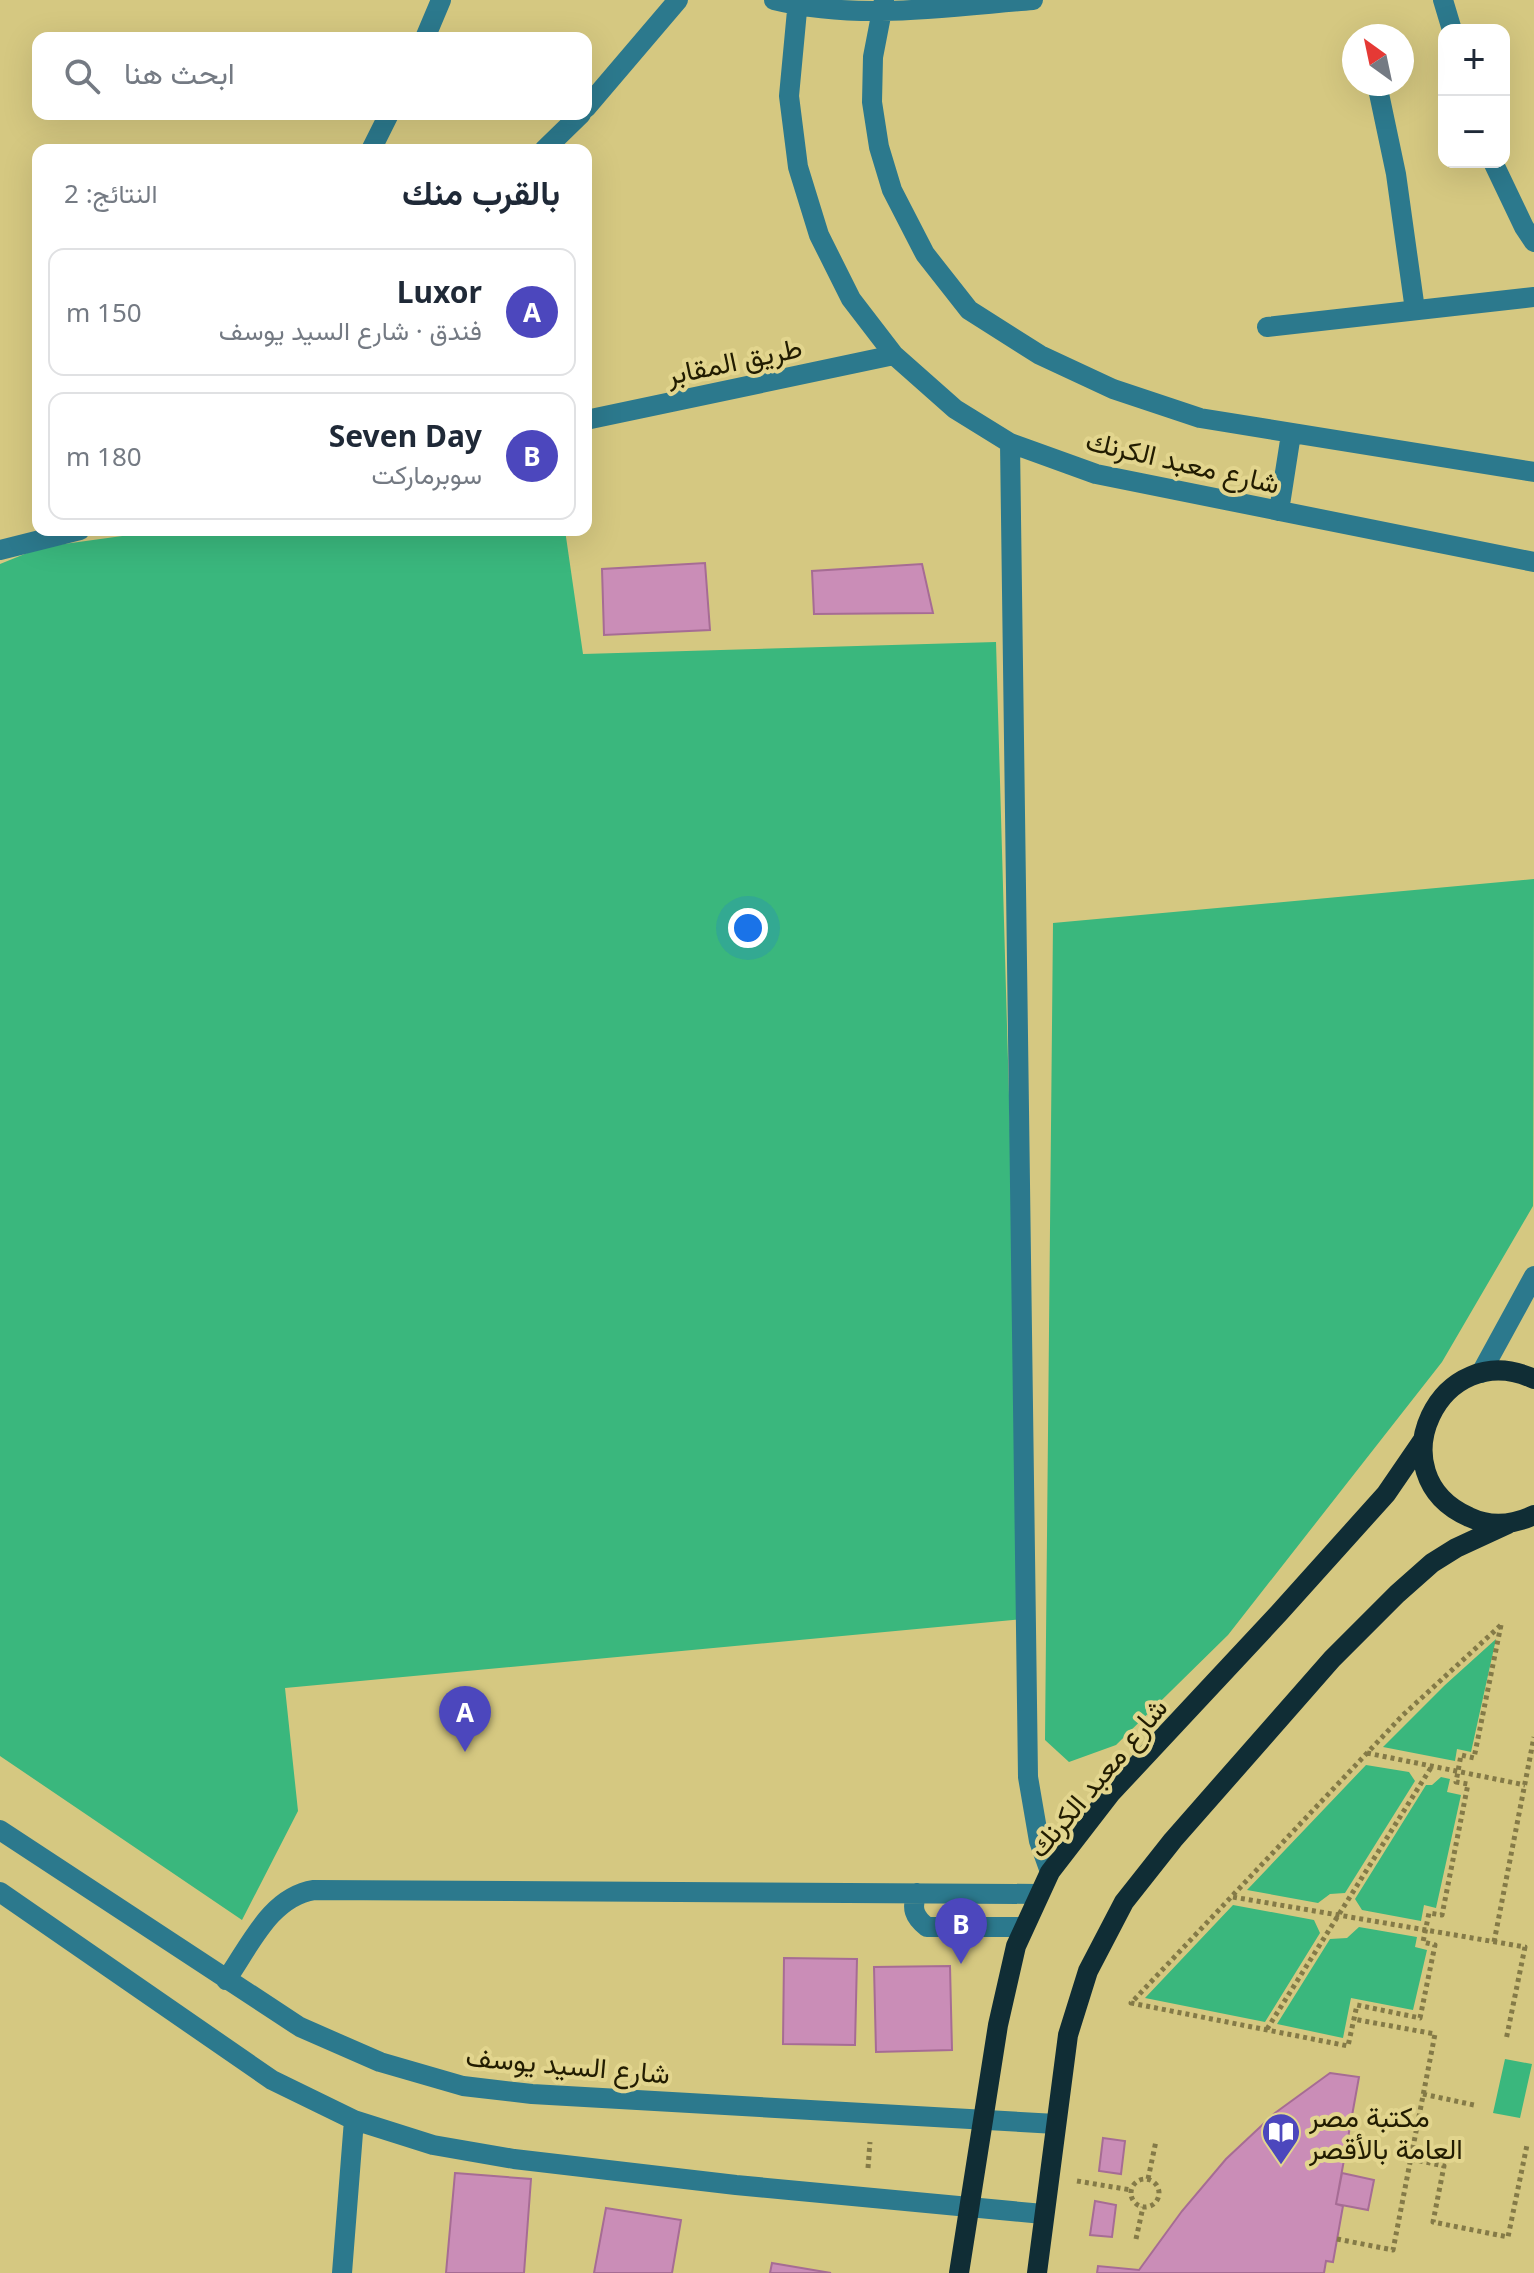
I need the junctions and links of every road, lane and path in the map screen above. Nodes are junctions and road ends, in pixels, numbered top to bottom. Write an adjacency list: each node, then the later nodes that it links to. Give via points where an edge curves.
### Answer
1 (441, 0): 9 (street)
2 (678, 0): 11 (street)
3 (774, 0): 6 (street)
4 (1033, 0): 7 (street)
5 (1443, 0): 8 (street)
6 (797, 3): 7 (street); 21 (street, شارع معبد الكرنك, via 789,96 798,167 819,235 851,299)
7 (882, 6): 23 (street, شارع معبد الكرنك, via 872,102 879,147 892,190 925,254 969,310 1040,355 1113,389 1200,418)
8 (1450, 24)
9 (428, 32)
10 (1380, 96): 19 (street)
11 (592, 101)
12 (386, 120): 14 (street)
13 (575, 120): 15 (street)
14 (374, 144)
15 (550, 144)
16 (1496, 168): 17 (street)
17 (1534, 242)
18 (1534, 297): 19 (street)
19 (1415, 310): 20 (street)
20 (1267, 327)
21 (894, 355): 22 (street, طريق المقابر); 24 (street, شارع معبد الكرنك, via 955,409)
22 (592, 419)
23 (1291, 434): 25 (street, شارع معبد الكرنك); 26 (street)
24 (1010, 443): 26 (street, شارع معبد الكرنك, via 1096,474); 42 (street, via 1028,1777)
25 (1534, 472)
26 (1279, 511): 29 (street, شارع معبد الكرنك)
27 (56, 536): 28 (street)
28 (0, 550)
29 (1534, 562)
30 (1534, 1276): 31 (street)
31 (1481, 1373): 32 (main road, via 1502,1370); 33 (main road, شارع معبد الكرنك, via 1459,1381 1441,1397 1428,1417)
32 (1534, 1379)
33 (1423, 1440): 35 (main road, via 1424,1468 1436,1492 1455,1511 1481,1522); 42 (main road, شارع معبد الكرنك, via 1386,1494 1111,1793)
34 (1534, 1515): 35 (main road)
35 (1508, 1524): 60 (main road, via 1432,1563 1397,1594 1332,1659 1124,1902 1088,1971 1068,2035)
36 (1534, 1737): 40 (path)
37 (1367, 1753): 38 (path); 39 (path, via 1501,1625 1474,1758 1461,1755); 46 (path)
38 (1432, 1766): 39 (path); 47 (path)
39 (1458, 1772): 40 (path); 49 (path, via 1456,1782 1468,1784 1442,1915 1429,1913)
40 (1525, 1785): 50 (path)
41 (0, 1830): 51 (street, شارع السيد يوسف)
42 (1050, 1872): 45 (main road, شارع معبد الكرنك)
43 (0, 1892): 58 (street, via 272,2080)
44 (917, 1893): 45 (street); 48 (street, via 914,1913 927,1927); 51 (street, via 314,1890 293,1895 275,1908)
45 (1039, 1894): 48 (main road, شارع معبد الكرنك)
46 (1232, 1896): 47 (path); 53 (path, via 1131,2003)
47 (1338, 1915): 49 (path); 53 (path)
48 (1024, 1927): 59 (main road, شارع معبد الكرنك, via 998,2025)
49 (1425, 1930): 50 (path); 52 (path, via 1423,1942 1435,1945 1420,2018 1357,2005)
50 (1494, 1942): 54 (path, via 1525,1947)
51 (226, 1980): 57 (street, شارع السيد يوسف, via 300,2027 340,2045 463,2086)
52 (1353, 2019): 53 (path, via 1348,2046); 55 (path, via 1435,2034)
53 (1267, 2029)
54 (1506, 2040)
55 (1423, 2094): 56 (path); 63 (path)
56 (1474, 2105)
57 (872, 2113): 59 (street, شارع السيد يوسف); 67 (path)
58 (354, 2120): 67 (street, via 433,2145 514,2159); 73 (street)
59 (983, 2120): 60 (street, شارع السيد يوسف); 68 (main road, شارع معبد الكرنك)
60 (1056, 2124): 64 (main road)
61 (1156, 2141): 65 (path)
62 (1527, 2145): 63 (path, via 1508,2237 1433,2222 1444,2166)
63 (1411, 2159): 72 (path, via 1393,2250)
64 (1049, 2176): 66 (path); 70 (main road)
65 (1148, 2179): 66 (path); 69 (path, via 1160,2195)
66 (1131, 2190): 69 (path)
67 (866, 2197): 68 (street)
68 (969, 2206): 70 (street); 74 (main road, شارع معبد الكرنك)
69 (1143, 2207): 71 (path)
70 (1043, 2214): 75 (main road)
71 (1136, 2239)
72 (1337, 2239)
73 (342, 2273)
74 (959, 2273)
75 (1037, 2273)

